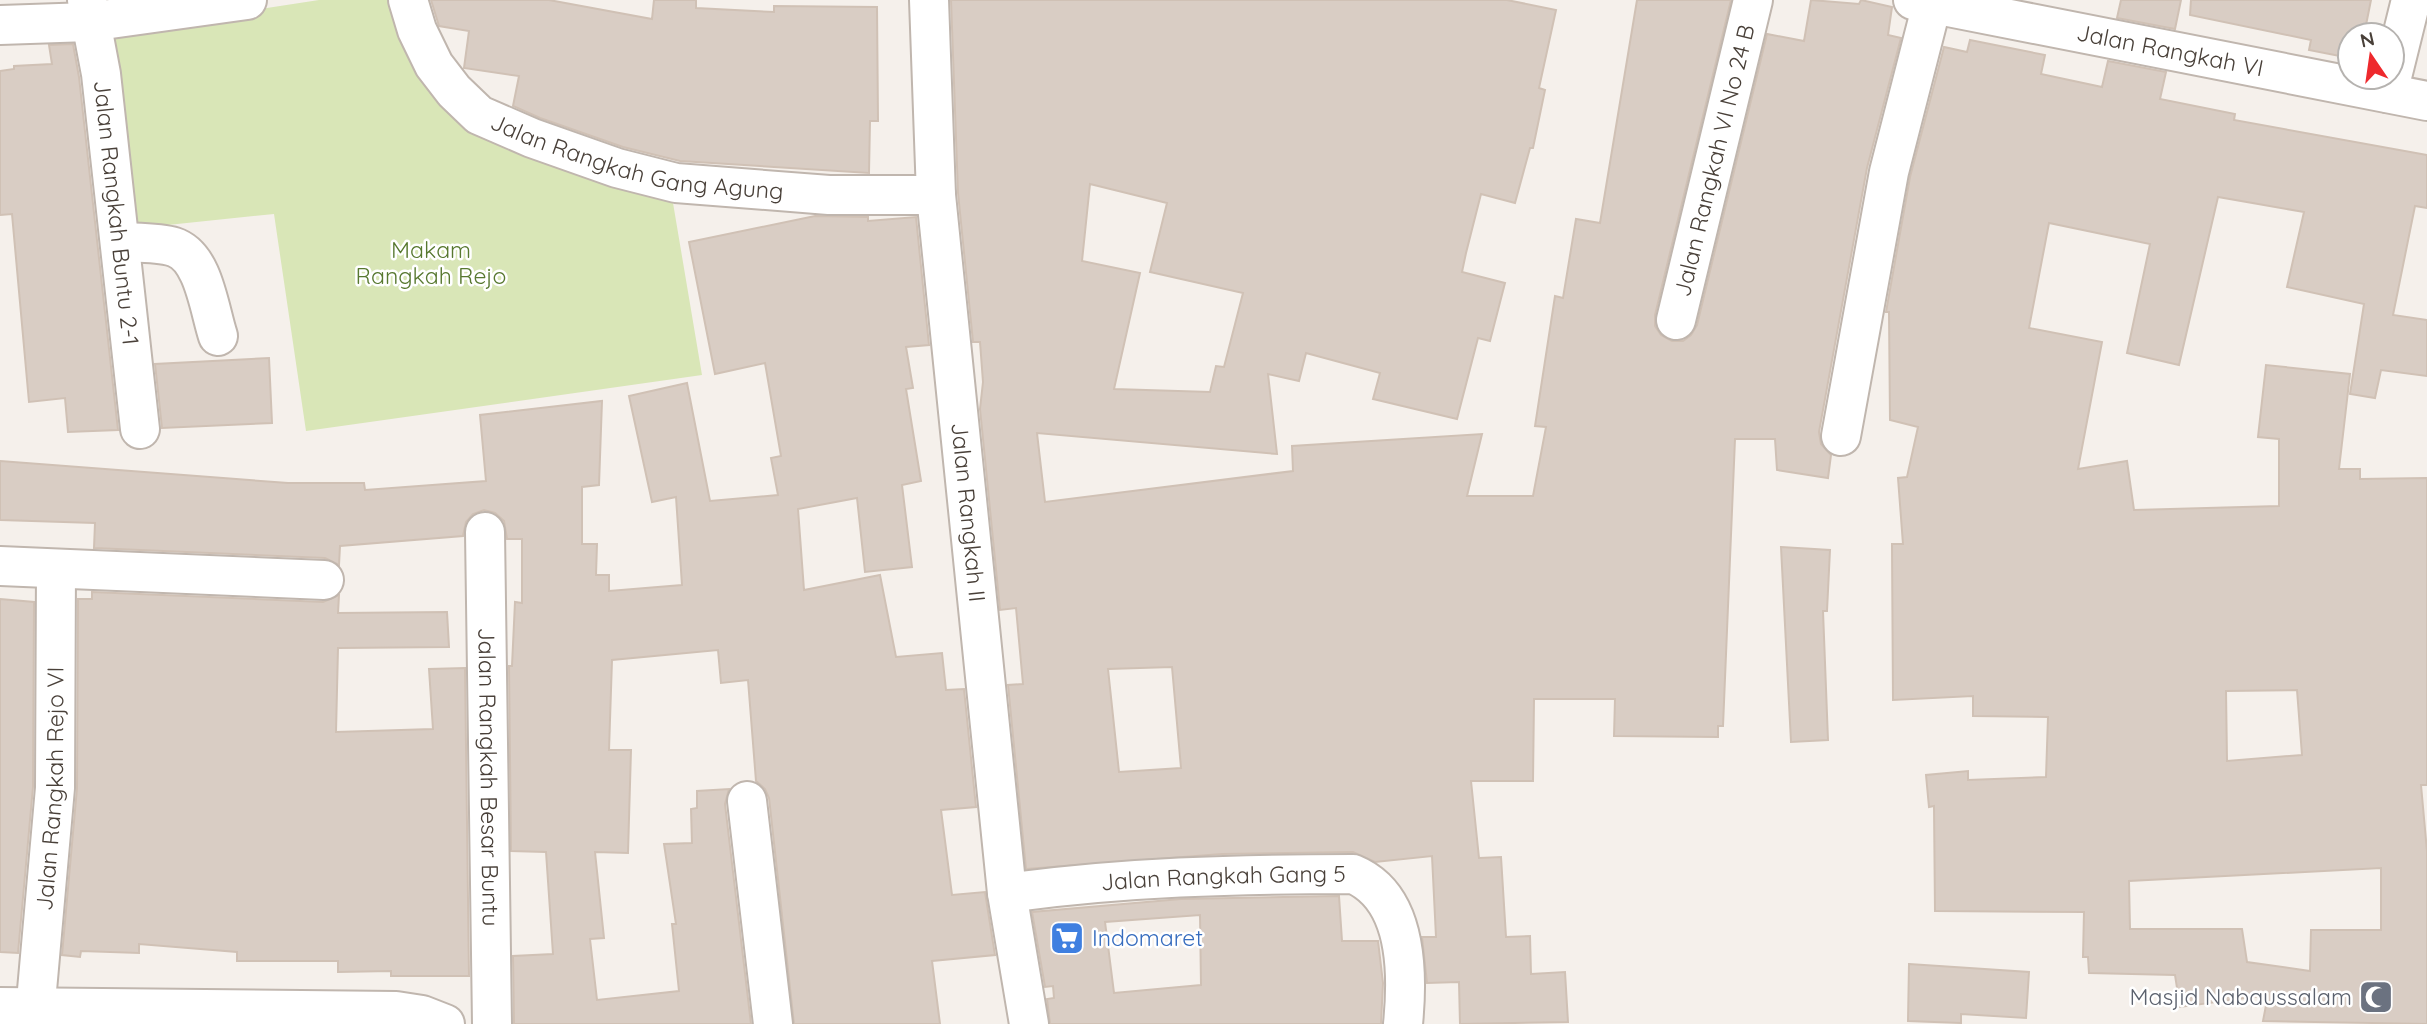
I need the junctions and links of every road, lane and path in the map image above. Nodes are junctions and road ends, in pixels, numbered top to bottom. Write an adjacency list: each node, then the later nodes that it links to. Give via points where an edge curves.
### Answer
1 (247, 0): 7 (street)
2 (408, 0): 11 (street, Jalan Rangkah Gang Agung, via 428,54 454,91 478,115 531,138 676,183 829,195)
3 (929, 0): 11 (street, Jalan Rangkah II)
4 (1753, 0): 13 (street, Jalan Rangkah VI No 24 B)
5 (2411, 0): 9 (street)
6 (1923, 2): 9 (street, Jalan Rangkah VI); 16 (street)
7 (88, 11): 8 (street); 12 (street, Jalan Rangkah Buntu 2-1, via 101,75)
8 (0, 25)
9 (2388, 93): 10 (street, Jalan Rangkah VI)
10 (2427, 101)
11 (936, 195): 22 (street, Jalan Rangkah II)
12 (120, 242): 14 (street, via 172,246 185,252 196,265); 15 (street, Jalan Rangkah Buntu 2-1)
13 (1676, 320)
14 (218, 336)
15 (139, 429)
16 (1841, 436)
17 (485, 532): 25 (street, Jalan Rangkah Besar Buntu)
18 (0, 566): 19 (street)
19 (56, 569): 20 (street); 23 (street, Jalan Rangkah Rejo VI, via 55,788)
20 (324, 580)
21 (747, 801): 26 (street)
22 (1007, 893): 27 (street, Jalan Rangkah II); 28 (street, Jalan Rangkah Gang 5, via 1188,875 1353,874 1369,881 1396,921 1403,949)
23 (23, 1013): 24 (street, via 396,1011)
24 (445, 1024)
25 (492, 1024)
26 (773, 1024)
27 (1029, 1024)
28 (1403, 1024)

